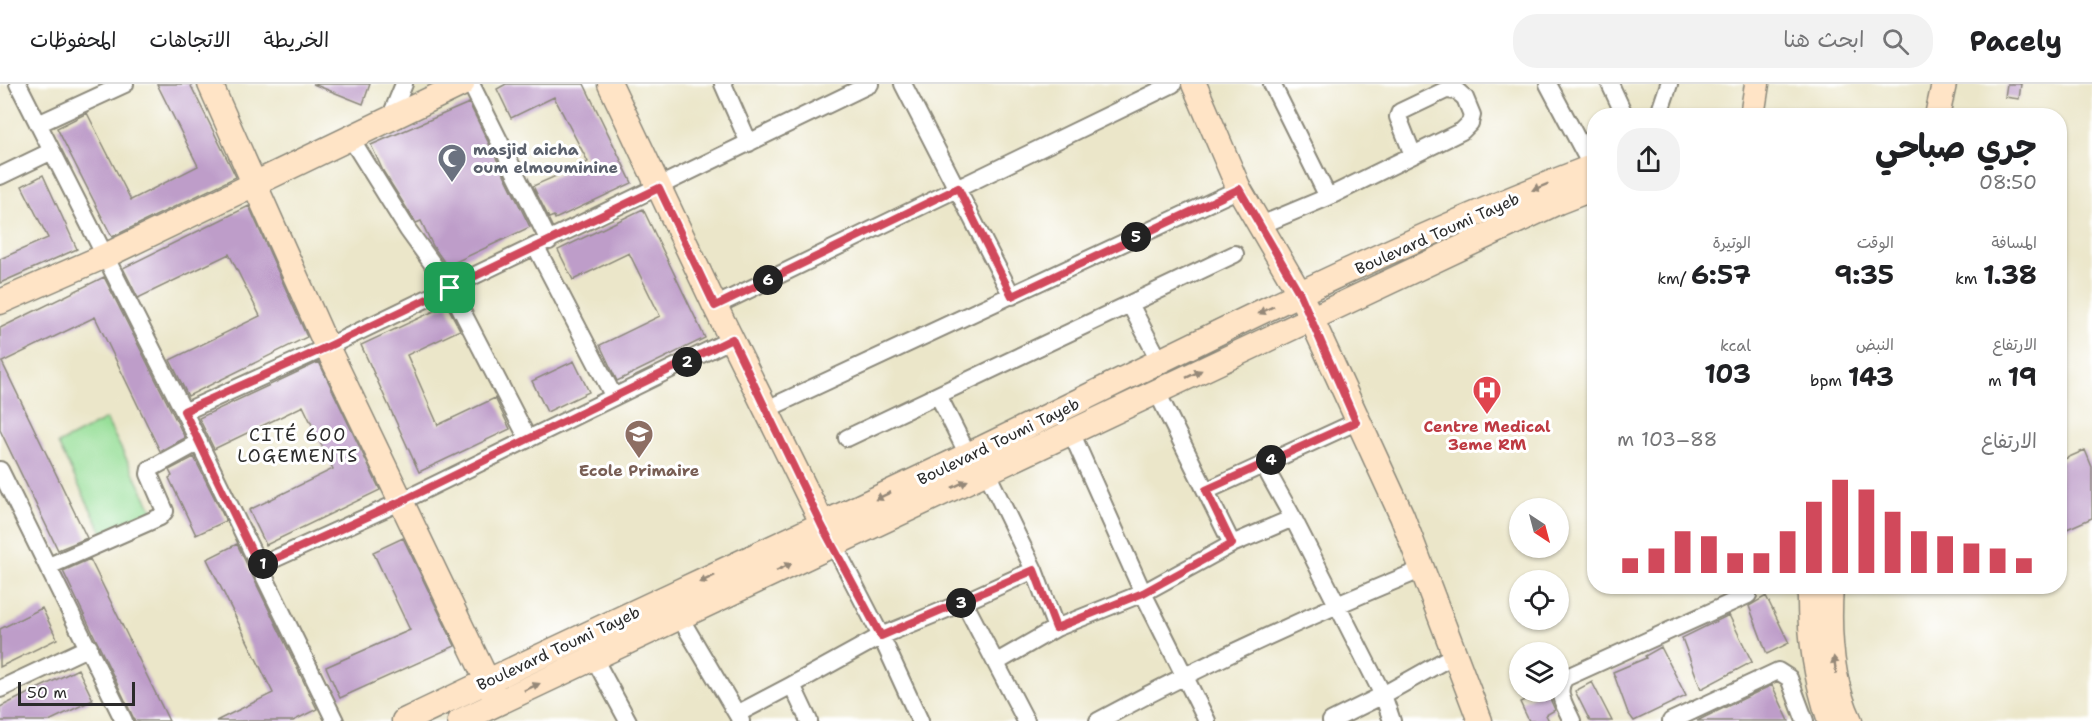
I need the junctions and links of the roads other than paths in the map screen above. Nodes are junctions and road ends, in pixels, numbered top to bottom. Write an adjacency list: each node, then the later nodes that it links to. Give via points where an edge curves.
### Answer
1 (18, 84): 25 (street)
2 (125, 84): 25 (street)
3 (210, 84): 34 (main road)
4 (403, 84): 24 (street)
5 (462, 84): 24 (main road)
6 (471, 84): 40 (street)
7 (610, 84): 35 (main road)
8 (723, 84): 27 (street)
9 (870, 84): 19 (street)
10 (903, 84): 36 (street)
11 (1173, 84): 36 (street)
12 (1194, 84): 37 (main road)
13 (1272, 84): 38 (street)
14 (1548, 84): 30 (street)
15 (1610, 84): 20 (street)
16 (1669, 84): 21 (street)
17 (1757, 84): 22 (main road)
18 (1944, 84): 23 (main road)
19 (833, 92): 27 (street)
20 (1621, 108)
21 (1661, 108)
22 (1750, 108)
23 (1939, 108)
24 (390, 118): 26 (main road)
25 (38, 124): 28 (street)
26 (350, 137): 34 (main road); 43 (street)
27 (749, 142): 35 (street)
28 (52, 151): 31 (street); 42 (street)
29 (1413, 155): 29 (street, via 1462,131 1470,123 1472,115 1465,98 1457,91 1446,90 1400,112 1398,117); 38 (street)
30 (1587, 160)
31 (0, 176)
32 (1587, 176): 44 (main road, Boulevard Toumi Tayeb, one-way to 44, via 1536,188)
33 (1587, 179): 49 (main road, Boulevard Toumi Tayeb, via 1558,202)
34 (254, 184): 42 (main road); 51 (main road)
35 (659, 188): 40 (street); 48 (main road)
36 (958, 188): 45 (street); 48 (street)
37 (1239, 189): 39 (main road); 45 (street)
38 (1328, 196): 39 (street)
39 (1261, 225): 44 (main road)
40 (542, 244): 43 (street); 55 (street)
41 (1235, 254): 47 (street)
42 (105, 256): 46 (main road); 57 (street)
43 (450, 288): 51 (street); 61 (street)
44 (1300, 294): 49 (main road); 52 (main road, Boulevard Toumi Tayeb, one-way to 52)
45 (1012, 296): 56 (street)
46 (0, 302)
47 (1130, 304): 52 (street); 54 (street)
48 (715, 306): 50 (main road)
49 (1311, 317): 53 (main road, Boulevard Toumi Tayeb, one-way to 49); 58 (main road)
50 (732, 339): 55 (street); 56 (main road)
51 (327, 347): 57 (street); 69 (main road)
52 (1160, 362): 63 (main road, Boulevard Toumi Tayeb)
53 (1157, 392): 59 (main road, Boulevard Toumi Tayeb); 67 (street)
54 (938, 395): 60 (street); 63 (street)
55 (614, 397): 61 (street)
56 (765, 410): 71 (main road)
57 (184, 411): 62 (street)
58 (1356, 422): 64 (street); 75 (main road)
59 (1071, 432): 66 (main road, Boulevard Toumi Tayeb); 77 (street)
60 (847, 438)
61 (528, 440): 69 (street)
62 (199, 442): 73 (street, via 150,469 164,505 165,512 160,517); 74 (street)
63 (968, 455): 71 (main road, Boulevard Toumi Tayeb, one-way to 71)
64 (1263, 464): 67 (street); 70 (street)
65 (0, 470): 68 (street)
66 (986, 471): 71 (main road, Boulevard Toumi Tayeb, one-way to 66); 76 (street)
67 (1206, 490): 72 (street)
68 (5, 492): 73 (street)
69 (402, 501): 74 (street); 92 (main road)
70 (1293, 518): 72 (street); 82 (street)
71 (827, 535): 83 (main road, Boulevard Toumi Tayeb, one-way to 71); 85 (main road, Boulevard Toumi Tayeb, one-way to 85); 86 (street)
72 (1232, 544): 77 (street)
73 (49, 566): 87 (street)
74 (259, 566): 99 (street)
75 (1423, 569): 82 (street); 88 (main road)
76 (1034, 570): 81 (street); 84 (street)
77 (1143, 593): 84 (street); 91 (street)
78 (1748, 594): 110 (street, via 1565,678 1559,693)
79 (1810, 594): 113 (main road, via 1811,644)
80 (1831, 594): 114 (main road, one-way to 80, via 1842,704 1834,659)
81 (964, 602): 86 (street); 90 (street)
82 (1336, 604): 91 (street); 95 (street)
83 (679, 616): 89 (main road, Boulevard Toumi Tayeb); 97 (street)
84 (1056, 628): 90 (street)
85 (583, 636): 89 (street); 92 (main road, Boulevard Toumi Tayeb)
86 (881, 636): 93 (street); 103 (street)
87 (89, 647): 94 (street); 98 (street)
88 (1456, 654): 95 (street); 109 (main road)
89 (594, 660): 96 (main road, Boulevard Toumi Tayeb, one-way to 89); 101 (street)
90 (997, 662): 104 (street)
91 (1184, 675): 105 (street); 106 (street)
92 (488, 681): 96 (main road); 100 (main road, Boulevard Toumi Tayeb)
93 (792, 685): 97 (street); 102 (street)
94 (0, 689)
95 (1383, 695): 107 (street); 108 (street)
96 (480, 714)
97 (739, 717)
98 (124, 721)
99 (335, 721)
100 (404, 721)
101 (628, 721)
102 (809, 721)
103 (920, 721)
104 (1026, 721)
105 (1098, 721)
106 (1207, 721)
107 (1331, 721)
108 (1392, 721)
109 (1480, 721)
110 (1572, 721)
111 (1671, 721): 112 (street, via 1778,671 1789,678)
112 (1805, 721)
113 (1830, 721)
114 (1850, 721)

